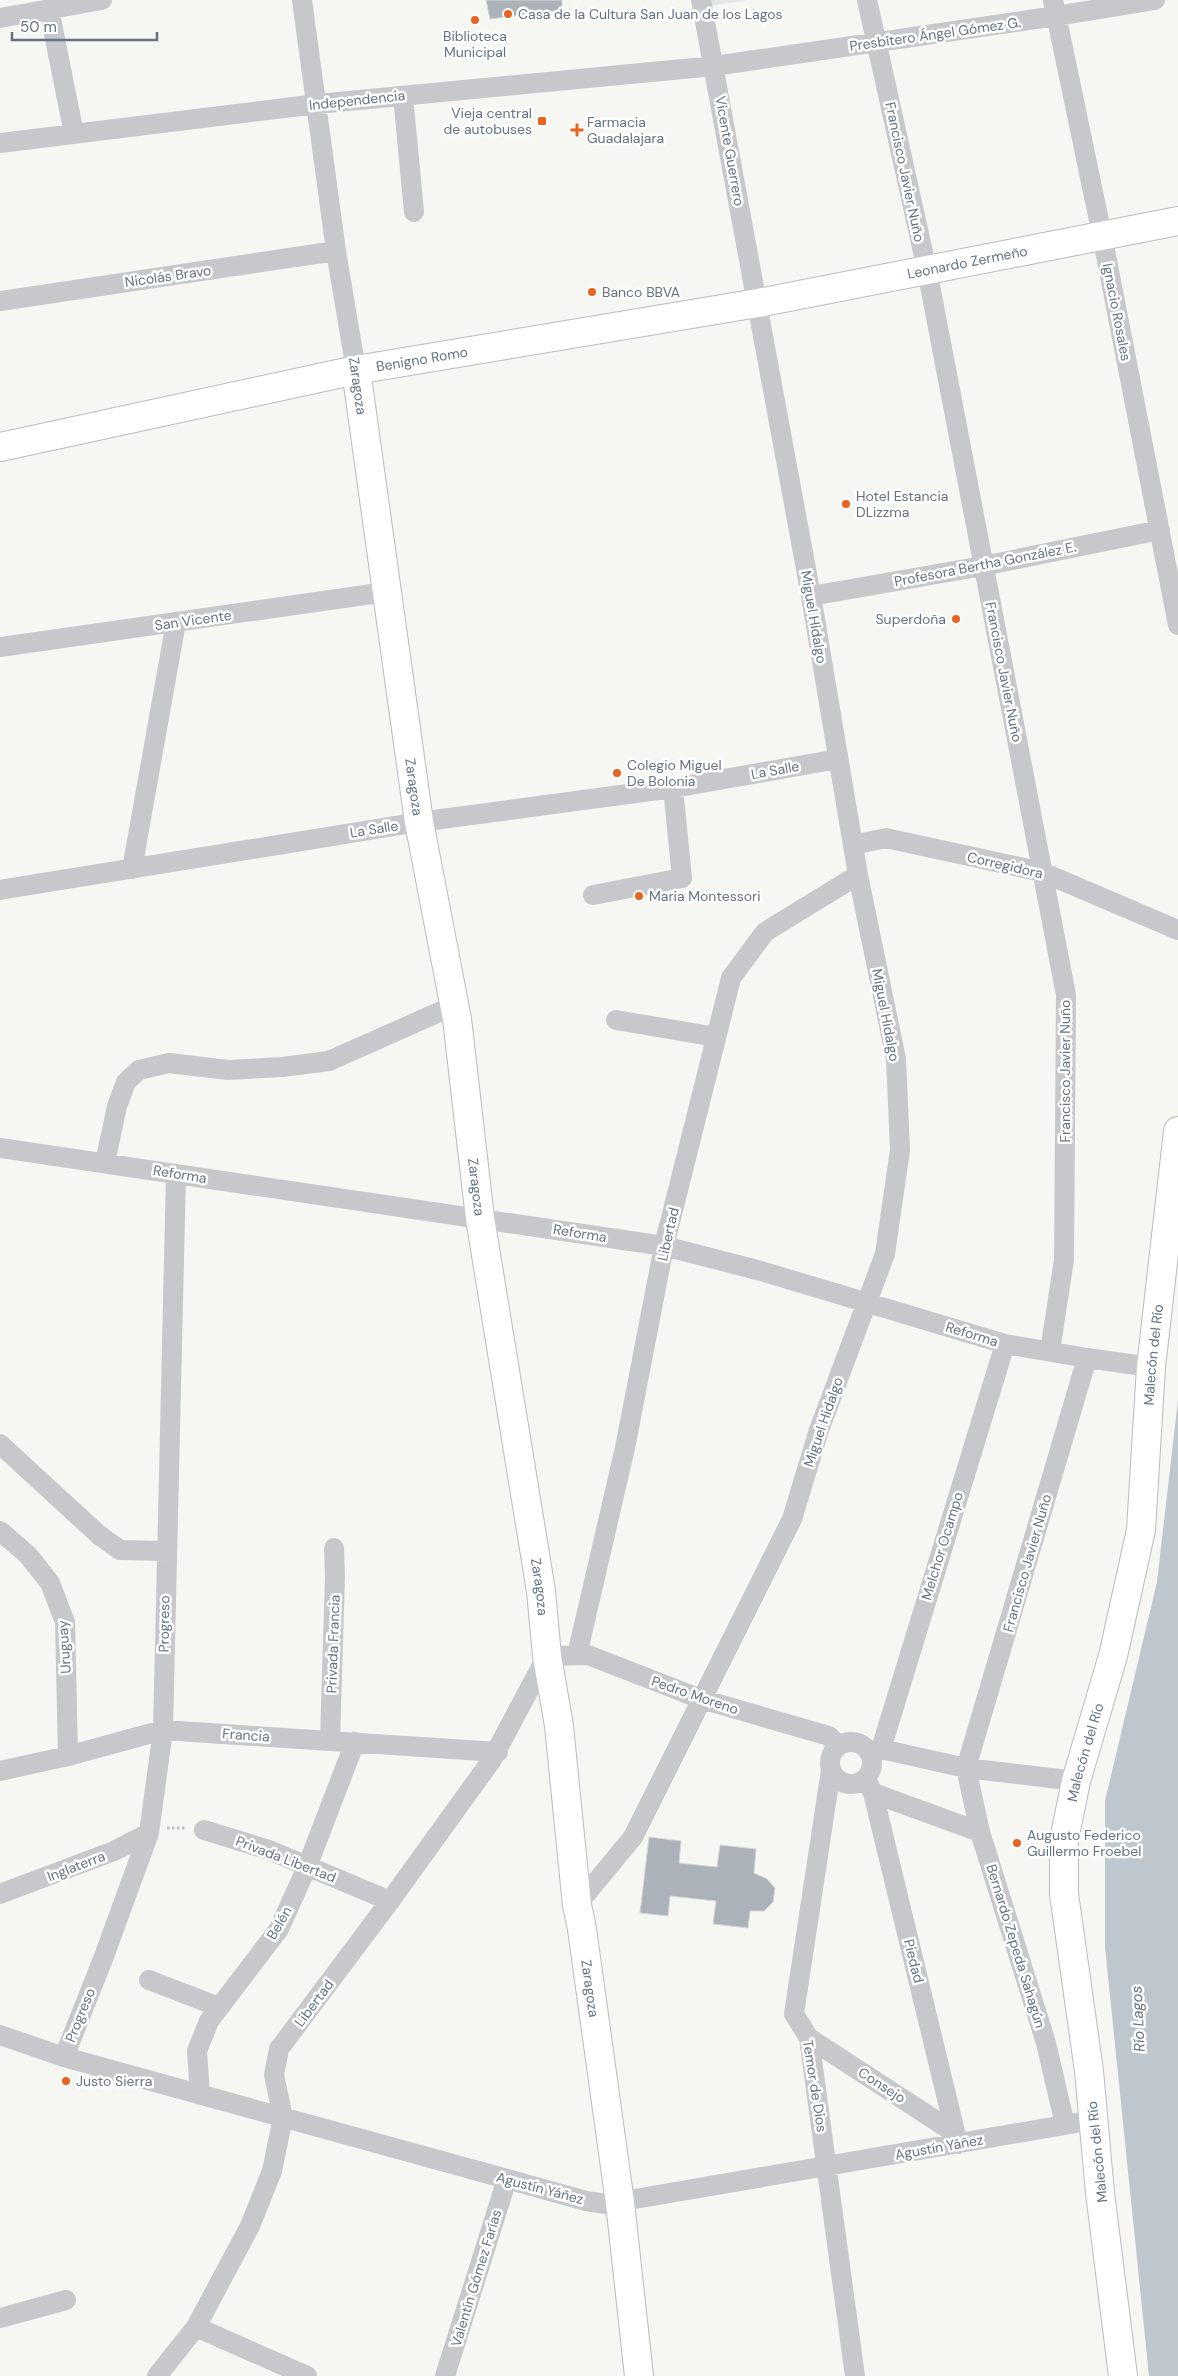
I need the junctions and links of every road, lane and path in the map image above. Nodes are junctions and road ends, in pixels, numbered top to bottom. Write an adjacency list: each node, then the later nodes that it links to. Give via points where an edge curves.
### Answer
1 (102, 0): 6 (street)
2 (302, 0): 13 (street, Zaragoza)
3 (701, 0): 11 (street, Vicente Guerrero)
4 (867, 0): 10 (street, Francisco Javier Nuño)
5 (1155, 0): 7 (street, Presbítero Ángel Gómez G.)
6 (75, 2): 8 (street)
7 (1055, 8): 10 (street, Presbítero Ángel Gómez G.); 18 (street, Ignacio Rosales)
8 (49, 9): 9 (street); 14 (street)
9 (0, 18)
10 (877, 42): 11 (street, Presbítero Ángel Gómez G.); 20 (street, Francisco Javier Nuño)
11 (714, 66): 12 (street, Independencia); 22 (street, Vicente Guerrero)
12 (403, 96): 13 (street, Independencia); 16 (street)
13 (317, 104): 14 (street, Independencia); 19 (street, Zaragoza)
14 (74, 134): 15 (street, Independencia)
15 (0, 143)
16 (414, 212)
17 (1178, 221): 18 (street, Leonardo Zermeño)
18 (1102, 235): 20 (street, Leonardo Zermeño); 25 (street, Ignacio Rosales)
19 (336, 251): 21 (street, Nicolás Bravo); 23 (street, Zaragoza)
20 (926, 270): 22 (street, Leonardo Zermeño); 26 (street, Francisco Javier Nuño)
21 (0, 301)
22 (758, 303): 23 (street, Benigno Romo); 28 (street, Miguel Hidalgo)
23 (356, 370): 24 (street, Benigno Romo); 27 (street, Zaragoza)
24 (0, 447)
25 (1160, 530): 26 (street, Profesora Bertha González E.); 30 (street, Ignacio Rosales)
26 (983, 566): 28 (street, Profesora Bertha González E.); 37 (street, Francisco Javier Nuño)
27 (386, 592): 29 (street, San Vicente); 34 (street, Zaragoza)
28 (811, 596): 32 (street, Miguel Hidalgo)
29 (176, 622): 31 (street, San Vicente); 36 (street)
30 (1178, 625)
31 (0, 647)
32 (838, 759): 33 (street, La Salle); 35 (street, Miguel Hidalgo)
33 (673, 788): 34 (street, La Salle); 40 (street, via 682,878)
34 (419, 822): 36 (street, La Salle); 42 (street, Zaragoza)
35 (853, 845): 37 (street, Corregidora, via 886,838); 38 (street, Miguel Hidalgo)
36 (132, 869): 39 (street, La Salle)
37 (1042, 872): 41 (street, Corregidora); 53 (street, Francisco Javier Nuño, via 1066,994 1064,1260)
38 (858, 875): 44 (street, Libertad, via 766,932 731,978); 51 (street, Miguel Hidalgo, via 896,1059 900,1150 884,1254)
39 (0, 890)
40 (593, 895)
41 (1178, 930)
42 (455, 1005): 47 (street, via 329,1061 228,1070 169,1063 139,1070 126,1082 117,1106); 49 (street, Zaragoza)
43 (616, 1020): 44 (street)
44 (716, 1037): 50 (street, Libertad)
45 (1178, 1131): 55 (street, Malecón del Río)
46 (0, 1148): 47 (street, Reforma)
47 (105, 1163): 48 (street, Reforma)
48 (176, 1174): 49 (street, Reforma); 59 (street, Progreso)
49 (480, 1218): 50 (street, Reforma); 61 (street, Zaragoza, via 542,1591)
50 (664, 1246): 51 (street, Reforma); 60 (street, Libertad, via 625,1448)
51 (868, 1303): 52 (street, Reforma); 62 (street, Miguel Hidalgo, via 819,1430 792,1519)
52 (1005, 1344): 53 (street, Reforma); 67 (street, Melchor Ocampo)
53 (1050, 1352): 54 (street, Reforma)
54 (1087, 1358): 55 (street, Reforma); 70 (street, Francisco Javier Nuño)
55 (1151, 1367): 73 (street, Malecón del Río, via 1140,1530 1113,1656)
56 (0, 1444): 59 (street, via 99,1535 120,1550)
57 (0, 1531): 69 (street, Uruguay, via 28,1555 50,1583 65,1622)
58 (334, 1548): 64 (street, Privada Francia, via 336,1576)
59 (166, 1551): 63 (street, Progreso)
60 (577, 1654): 61 (street, Pedro Moreno); 62 (street, Pedro Moreno, via 588,1655)
61 (548, 1656): 68 (street, Libertad); 81 (street, Zaragoza, via 559,1726)
62 (701, 1699): 66 (street, Pedro Moreno, via 829,1736); 81 (street, Miguel Hidalgo, via 633,1837)
63 (163, 1730): 64 (street, Francia); 69 (street, Francia); 77 (street, Progreso)
64 (330, 1740): 65 (street, Francia)
65 (355, 1742): 68 (street, Francia); 78 (street, Belén)
66 (839, 1746): 67 (street, via 852,1742); 71 (street, via 831,1757)
67 (875, 1751): 70 (street); 74 (street)
68 (498, 1752): 80 (street, Libertad)
69 (68, 1756): 72 (street, Francia)
70 (966, 1768): 73 (street); 76 (street, Bernardo Zepeda Sahagún)
71 (831, 1770): 74 (street, via 846,1784); 85 (street, Temor de Dios, via 794,2014)
72 (0, 1771)
73 (1076, 1782): 89 (street, Malecón del Río, via 1064,1840 1064,1894)
74 (870, 1786): 76 (street); 91 (street, Piedad)
75 (204, 1830): 77 (path, via 171,1827); 78 (street, Privada Libertad, via 270,1850)
76 (980, 1832): 90 (street, Bernardo Zepeda Sahagún, via 1046,2043)
77 (150, 1833): 79 (street, Inglaterra, via 114,1851); 86 (street, Progreso)
78 (307, 1867): 80 (street, Privada Libertad); 83 (street, Belén, via 279,1929)
79 (0, 1894)
80 (390, 1901): 88 (street, Libertad, via 279,2049 274,2075)
81 (577, 1906): 94 (street, Zaragoza)
82 (149, 1980): 83 (street)
83 (219, 2007): 87 (street, Belén, via 208,2021 196,2051)
84 (0, 2035): 86 (street, Agustín Yáñez)
85 (809, 2038): 91 (street, Consejo); 92 (street, Temor de Dios)
86 (64, 2057): 87 (street, Agustín Yáñez)
87 (200, 2095): 88 (street, Agustín Yáñez)
88 (283, 2118): 93 (street, Agustín Yáñez); 97 (street, Libertad, via 272,2171 250,2226)
89 (1093, 2120): 90 (street, Agustín Yáñez); 103 (street, Malecón del Río)
90 (1065, 2125): 91 (street, Agustín Yáñez)
91 (957, 2138): 92 (street, Agustín Yáñez)
92 (826, 2166): 94 (street, Agustín Yáñez); 102 (street, Temor de Dios)
93 (507, 2179): 94 (street, Agustín Yáñez, via 586,2201); 100 (street, Valentín Gómez Farías)
94 (620, 2202): 101 (street, Zaragoza)
95 (66, 2300): 96 (street)
96 (0, 2318)
97 (196, 2327): 98 (street, Libertad); 99 (street)
98 (157, 2376)
99 (306, 2376)
100 (445, 2376)
101 (639, 2376)
102 (855, 2376)
103 (1123, 2376)

